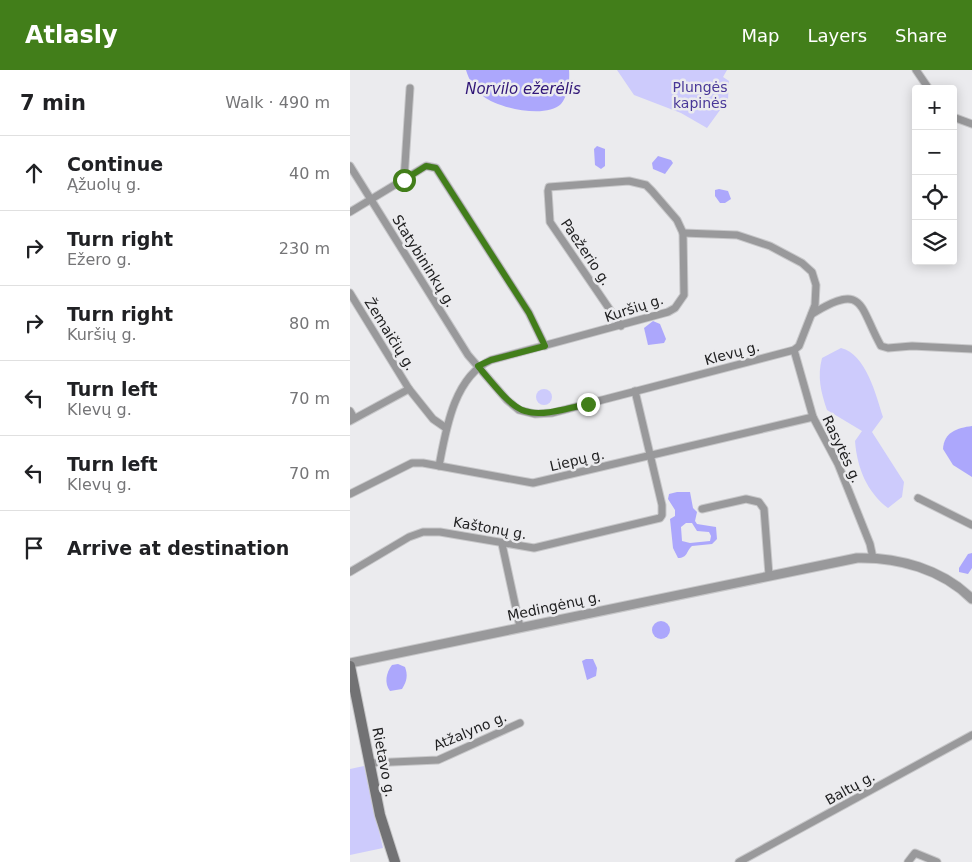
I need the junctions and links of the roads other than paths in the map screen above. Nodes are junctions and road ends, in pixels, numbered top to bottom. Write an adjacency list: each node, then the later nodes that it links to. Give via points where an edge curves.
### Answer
1 (916, 70): 2 (street)
2 (926, 85)
3 (410, 88): 7 (street)
4 (957, 118): 5 (street)
5 (972, 124)
6 (350, 166): 8 (street, Statybininkų g.)
7 (404, 180): 8 (street); 14 (street, via 426,166 436,168 529,313)
8 (371, 199): 9 (street); 17 (street, Statybininkų g.)
9 (350, 212)
10 (683, 233): 12 (street, via 732,233 770,246 802,263 815,278); 13 (street, Kuršių g., via 684,294 680,302 668,312); 13 (street, Paežerio g., via 677,220 646,185 629,181 549,186 550,222)
11 (350, 293): 18 (street, Žemaičių g.)
12 (812, 314): 15 (street, via 842,298 852,300 860,303 866,311 881,346); 16 (street, via 803,339)
13 (621, 326): 14 (street, Kuršių g.)
14 (545, 346): 17 (street, Kuršių g.)
15 (972, 348)
16 (794, 350): 19 (street, Klevų g.); 21 (street, Rasytės g.)
17 (478, 366): 19 (street, Klevų g., via 513,406 535,414 552,413); 23 (street, via 467,379)
18 (409, 389): 22 (street); 23 (street, Žemaičių g., via 434,420)
19 (634, 391): 24 (street)
20 (350, 411): 22 (street)
21 (813, 417): 24 (street, Liepų g.); 31 (street, Rasytės g., via 838,464)
22 (352, 420)
23 (446, 428): 25 (street)
24 (651, 455): 25 (street, Liepų g., via 533,483); 30 (street, Kaštonų g., via 662,515 656,520 542,547)
25 (439, 466): 26 (street, Liepų g., via 412,463)
26 (350, 494)
27 (918, 498): 29 (street)
28 (702, 509): 33 (street, via 746,499 759,502 764,509)
29 (972, 525)
30 (502, 544): 32 (street, Kaštonų g., via 440,532 423,532 409,536); 35 (street)
31 (873, 558): 33 (street, Medingėnų g., via 842,560); 34 (street, Medingėnų g., via 902,562 928,571 948,580)
32 (350, 572)
33 (767, 576): 35 (street, Medingėnų g.)
34 (972, 599)
35 (520, 627): 36 (street, Medingėnų g.)
36 (350, 664): 39 (main road, Rietavo g.)
37 (520, 723): 39 (street, Atžalyno g., via 438,760)
38 (972, 735): 41 (street, Baltų g.)
39 (370, 763): 40 (main road, Rietavo g., via 380,815)
40 (395, 862)
41 (739, 862)
42 (908, 862): 43 (street, via 915,853)
43 (937, 862)

